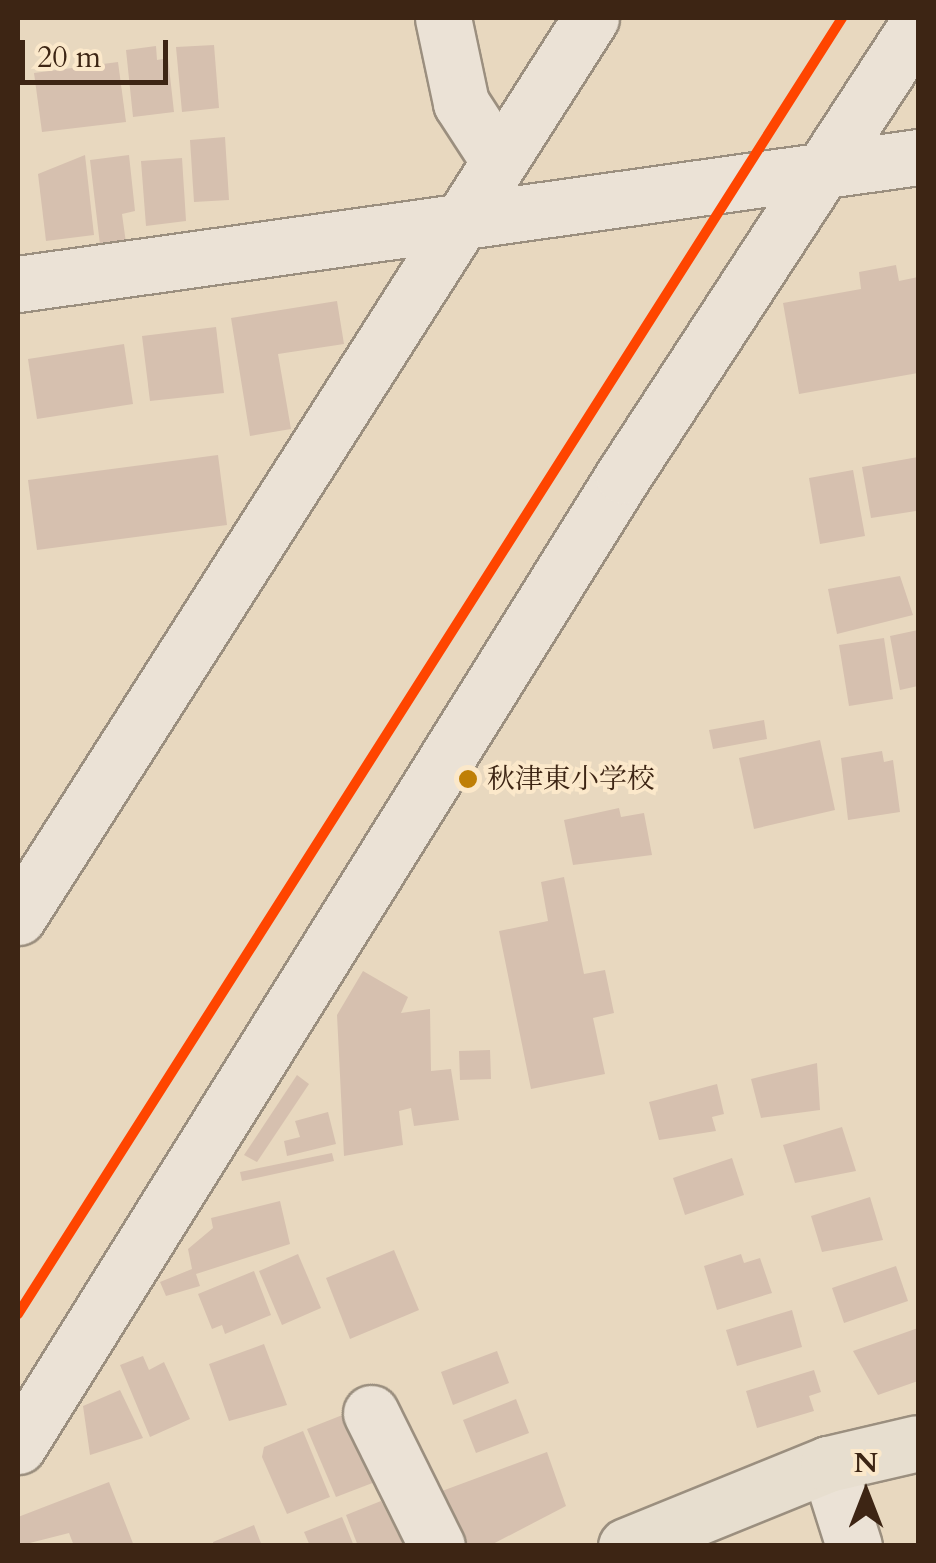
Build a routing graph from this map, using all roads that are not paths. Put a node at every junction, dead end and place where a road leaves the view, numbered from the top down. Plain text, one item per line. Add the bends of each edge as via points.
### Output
1 (443, 18) edge
2 (591, 18) edge
3 (918, 24) edge
4 (918, 157) edge
5 (498, 160) junction
6 (803, 176) junction
7 (473, 222) junction
8 (19, 269) edge
9 (18, 917) edge
10 (370, 1413) dead end
11 (918, 1444) edge
12 (18, 1446) edge
13 (828, 1464) junction
14 (636, 1544) edge
15 (436, 1546) edge
16 (854, 1546) edge

1 - 5 street via 461,102
2 - 5 street
3 - 6 street
4 - 6 street
5 - 7 street
6 - 7 street
6 - 12 street
7 - 8 street
7 - 9 street
10 - 15 street
11 - 13 main road
13 - 14 main road
13 - 16 street

